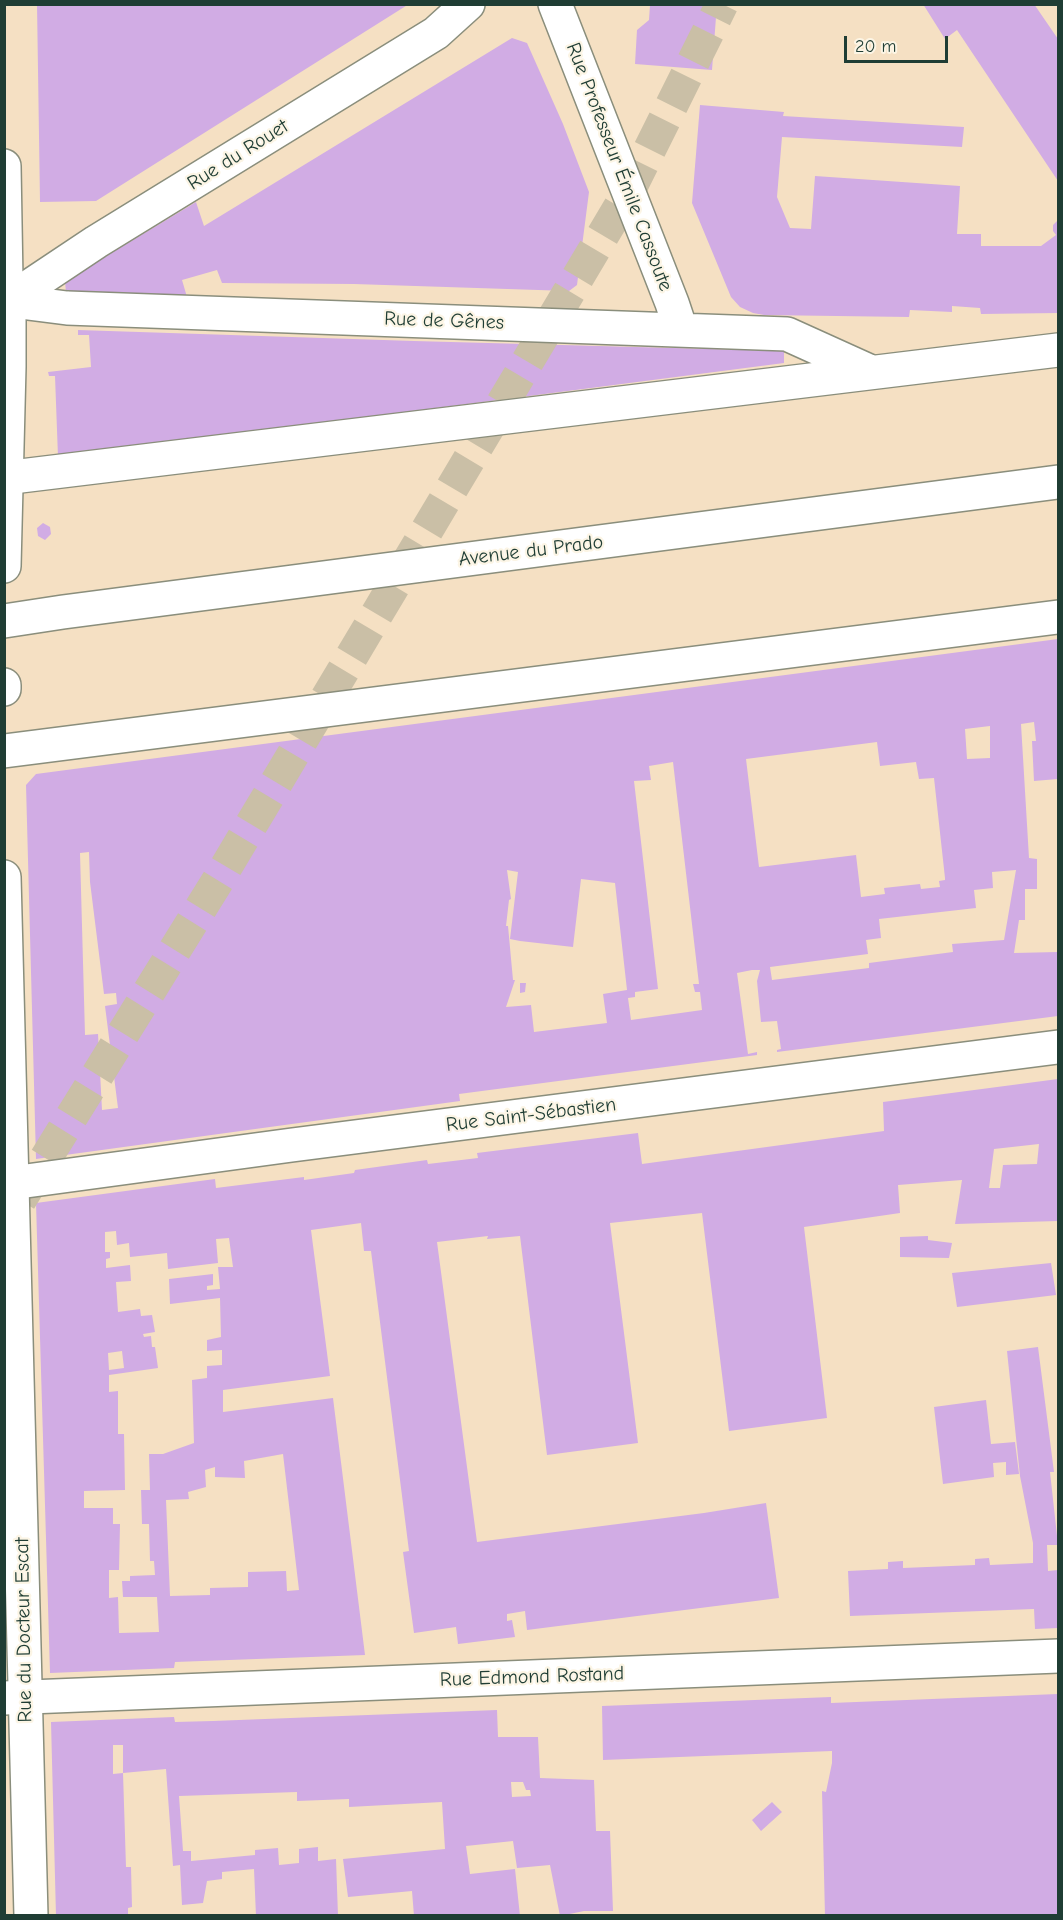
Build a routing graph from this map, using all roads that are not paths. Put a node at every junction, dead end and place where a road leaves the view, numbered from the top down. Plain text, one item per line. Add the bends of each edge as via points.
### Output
1 (468, 4) edge
2 (555, 4) edge
3 (4, 166) edge
4 (7, 300) edge
5 (681, 330) junction
6 (1059, 350) edge
7 (871, 372) junction
8 (5, 478) edge
9 (1059, 482) edge
10 (4, 566) edge
11 (1059, 617) edge
12 (4, 621) edge
13 (4, 752) edge
14 (4, 877) edge
15 (1059, 1047) edge
16 (8, 1184) edge
17 (1059, 1656) edge
18 (15, 1698) edge
19 (31, 1916) edge

1 - 4 street, Rue du Rouet via 436,33
2 - 5 street, Rue Professeur Émile Cassoute
3 - 4 street
4 - 5 street, Rue de Gênes via 67,308
4 - 8 street
5 - 7 street, Rue de Gênes via 787,334
6 - 7 street
7 - 8 street
8 - 10 street
9 - 12 street, Avenue du Prado
11 - 13 street
14 - 16 street, Rue du Docteur Escat
15 - 16 street, Rue Saint-Sébastien
16 - 18 street, Rue du Docteur Escat
17 - 18 street, Rue Edmond Rostand
18 - 19 street, Rue du Docteur Escat

